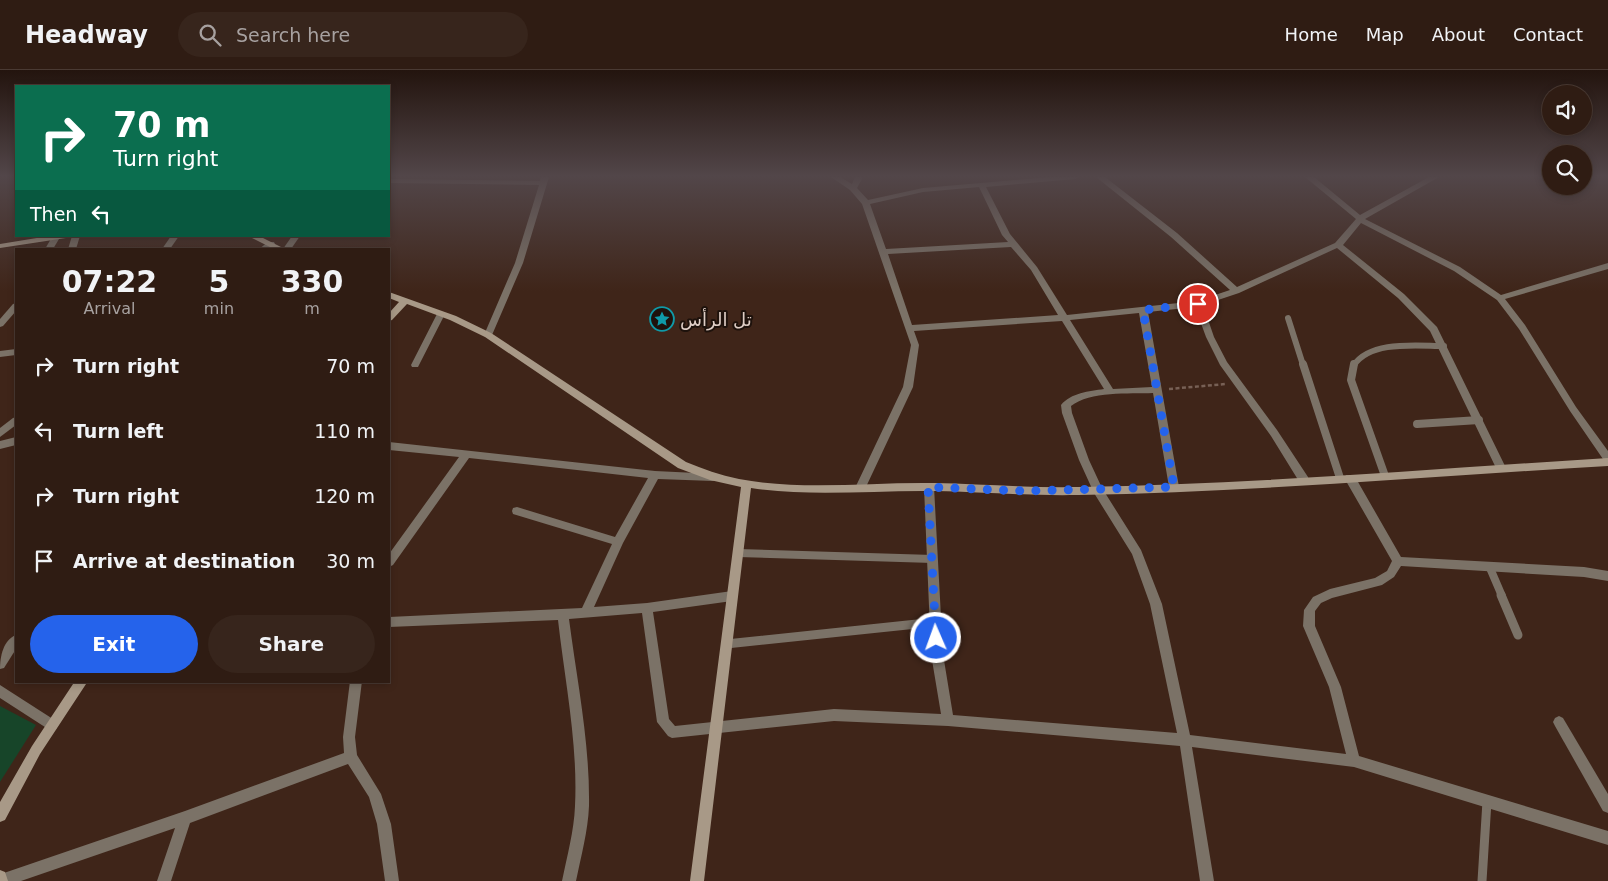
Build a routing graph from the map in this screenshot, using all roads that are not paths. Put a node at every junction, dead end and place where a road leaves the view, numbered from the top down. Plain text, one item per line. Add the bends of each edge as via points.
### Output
1 (534, 215) edge
2 (870, 215) edge
3 (996, 215) edge
4 (1148, 215) edge
5 (1355, 215) edge
6 (1367, 215) edge
7 (1360, 219) junction
8 (62, 237) edge
9 (174, 237) edge
10 (254, 237) edge
11 (295, 237) edge
12 (54, 239) junction
13 (1014, 244) junction
14 (1338, 245) junction
15 (0, 246) edge
16 (267, 246) edge
17 (50, 248) edge
18 (167, 248) edge
19 (288, 248) edge
20 (882, 252) junction
21 (1608, 266) edge
22 (1236, 291) junction
23 (390, 295) edge
24 (1500, 298) junction
25 (404, 301) junction
26 (1198, 304) junction
27 (15, 307) edge
28 (1143, 310) junction
29 (441, 314) junction
30 (390, 317) edge
31 (1062, 318) junction
32 (1288, 318) dead end
33 (0, 324) edge
34 (910, 328) junction
35 (488, 335) junction
36 (1444, 346) junction
37 (15, 352) edge
38 (1, 355) edge
39 (415, 365) dead end
40 (1156, 390) junction
41 (1110, 392) junction
42 (1479, 420) junction
43 (15, 421) edge
44 (1417, 424) dead end
45 (0, 433) edge
46 (15, 441) edge
47 (0, 445) edge
48 (390, 446) edge
49 (467, 454) junction
50 (1608, 461) edge
51 (1501, 468) junction
52 (655, 475) junction
53 (1385, 476) junction
54 (713, 477) junction
55 (1345, 478) junction
56 (1304, 480) junction
57 (746, 485) junction
58 (861, 486) junction
59 (928, 487) junction
60 (1174, 487) junction
61 (1098, 490) junction
62 (517, 511) dead end
63 (618, 542) junction
64 (738, 553) junction
65 (933, 559) junction
66 (390, 561) edge
67 (1398, 561) junction
68 (1490, 568) junction
69 (1608, 576) edge
70 (732, 596) junction
71 (647, 608) junction
72 (586, 613) junction
73 (563, 616) junction
74 (390, 622) edge
75 (936, 622) junction
76 (1518, 635) dead end
77 (15, 642) edge
78 (726, 644) junction
79 (0, 664) edge
80 (81, 683) edge
81 (356, 683) edge
82 (0, 691) edge
83 (948, 720) junction
84 (1559, 722) dead end
85 (52, 725) junction
86 (717, 728) junction
87 (1186, 740) junction
88 (350, 757) junction
89 (1354, 761) junction
90 (1488, 801) junction
91 (1608, 806) edge
92 (0, 815) edge
93 (185, 818) junction
94 (1608, 838) edge
95 (0, 877) edge
96 (1, 881) edge
97 (164, 881) edge
98 (392, 881) edge
99 (569, 881) edge
100 (697, 881) edge
101 (1207, 881) edge
102 (1482, 881) edge

1 - 35 street via 519,263
2 - 20 street
3 - 13 street
4 - 22 street
5 - 7 street
6 - 7 street
7 - 14 street
7 - 24 street via 1457,269
8 - 12 street
9 - 18 street
10 - 16 street
11 - 19 street
12 - 15 street
12 - 17 street
13 - 20 street
13 - 31 street via 1034,269
14 - 22 street
14 - 36 street via 1418,312
20 - 34 street
21 - 24 street
22 - 26 street
23 - 25 street
24 - 50 street
25 - 29 street
25 - 30 street
26 - 28 street
26 - 56 street via 1216,350
27 - 33 street
28 - 31 street
28 - 40 street
29 - 35 street
29 - 39 street
31 - 34 street
31 - 41 street
32 - 55 lane
34 - 58 street via 915,345 908,387
35 - 54 street via 669,458
36 - 42 street
36 - 53 lane via 1376,350 1354,364 1351,380
37 - 38 street
40 - 41 street
40 - 60 street
41 - 61 street via 1086,395 1066,405 1072,432
42 - 44 lane
42 - 51 street
43 - 45 street
46 - 47 street
48 - 49 street
49 - 52 street
49 - 66 street
50 - 51 street
51 - 53 street
52 - 54 street
52 - 63 street
53 - 55 street
54 - 57 street
55 - 56 street
55 - 67 street
56 - 60 street
57 - 58 street via 803,488
57 - 64 street
58 - 59 street
59 - 61 street
59 - 65 street
60 - 61 street
61 - 87 street via 1137,553 1149,580
62 - 63 street
63 - 72 street
64 - 65 lane
64 - 70 street
65 - 75 street
67 - 68 street
67 - 89 street via 1395,572 1386,578 1316,600 1307,617 1334,687
68 - 69 street
68 - 76 lane
70 - 71 street
70 - 78 street
71 - 72 street
71 - 86 street via 663,722 672,732
72 - 73 street
73 - 74 street
73 - 99 street via 582,804
75 - 78 lane
75 - 83 street via 937,654
77 - 79 street
78 - 86 street
80 - 85 street
81 - 88 street via 349,737
82 - 85 street
83 - 86 street via 834,715
83 - 87 street
84 - 91 street
85 - 92 street
86 - 100 street
87 - 89 street
87 - 101 street
88 - 93 street
88 - 98 street via 375,794 384,824
89 - 90 street
90 - 94 street
90 - 102 lane
93 - 96 street
93 - 97 street
95 - 96 street

